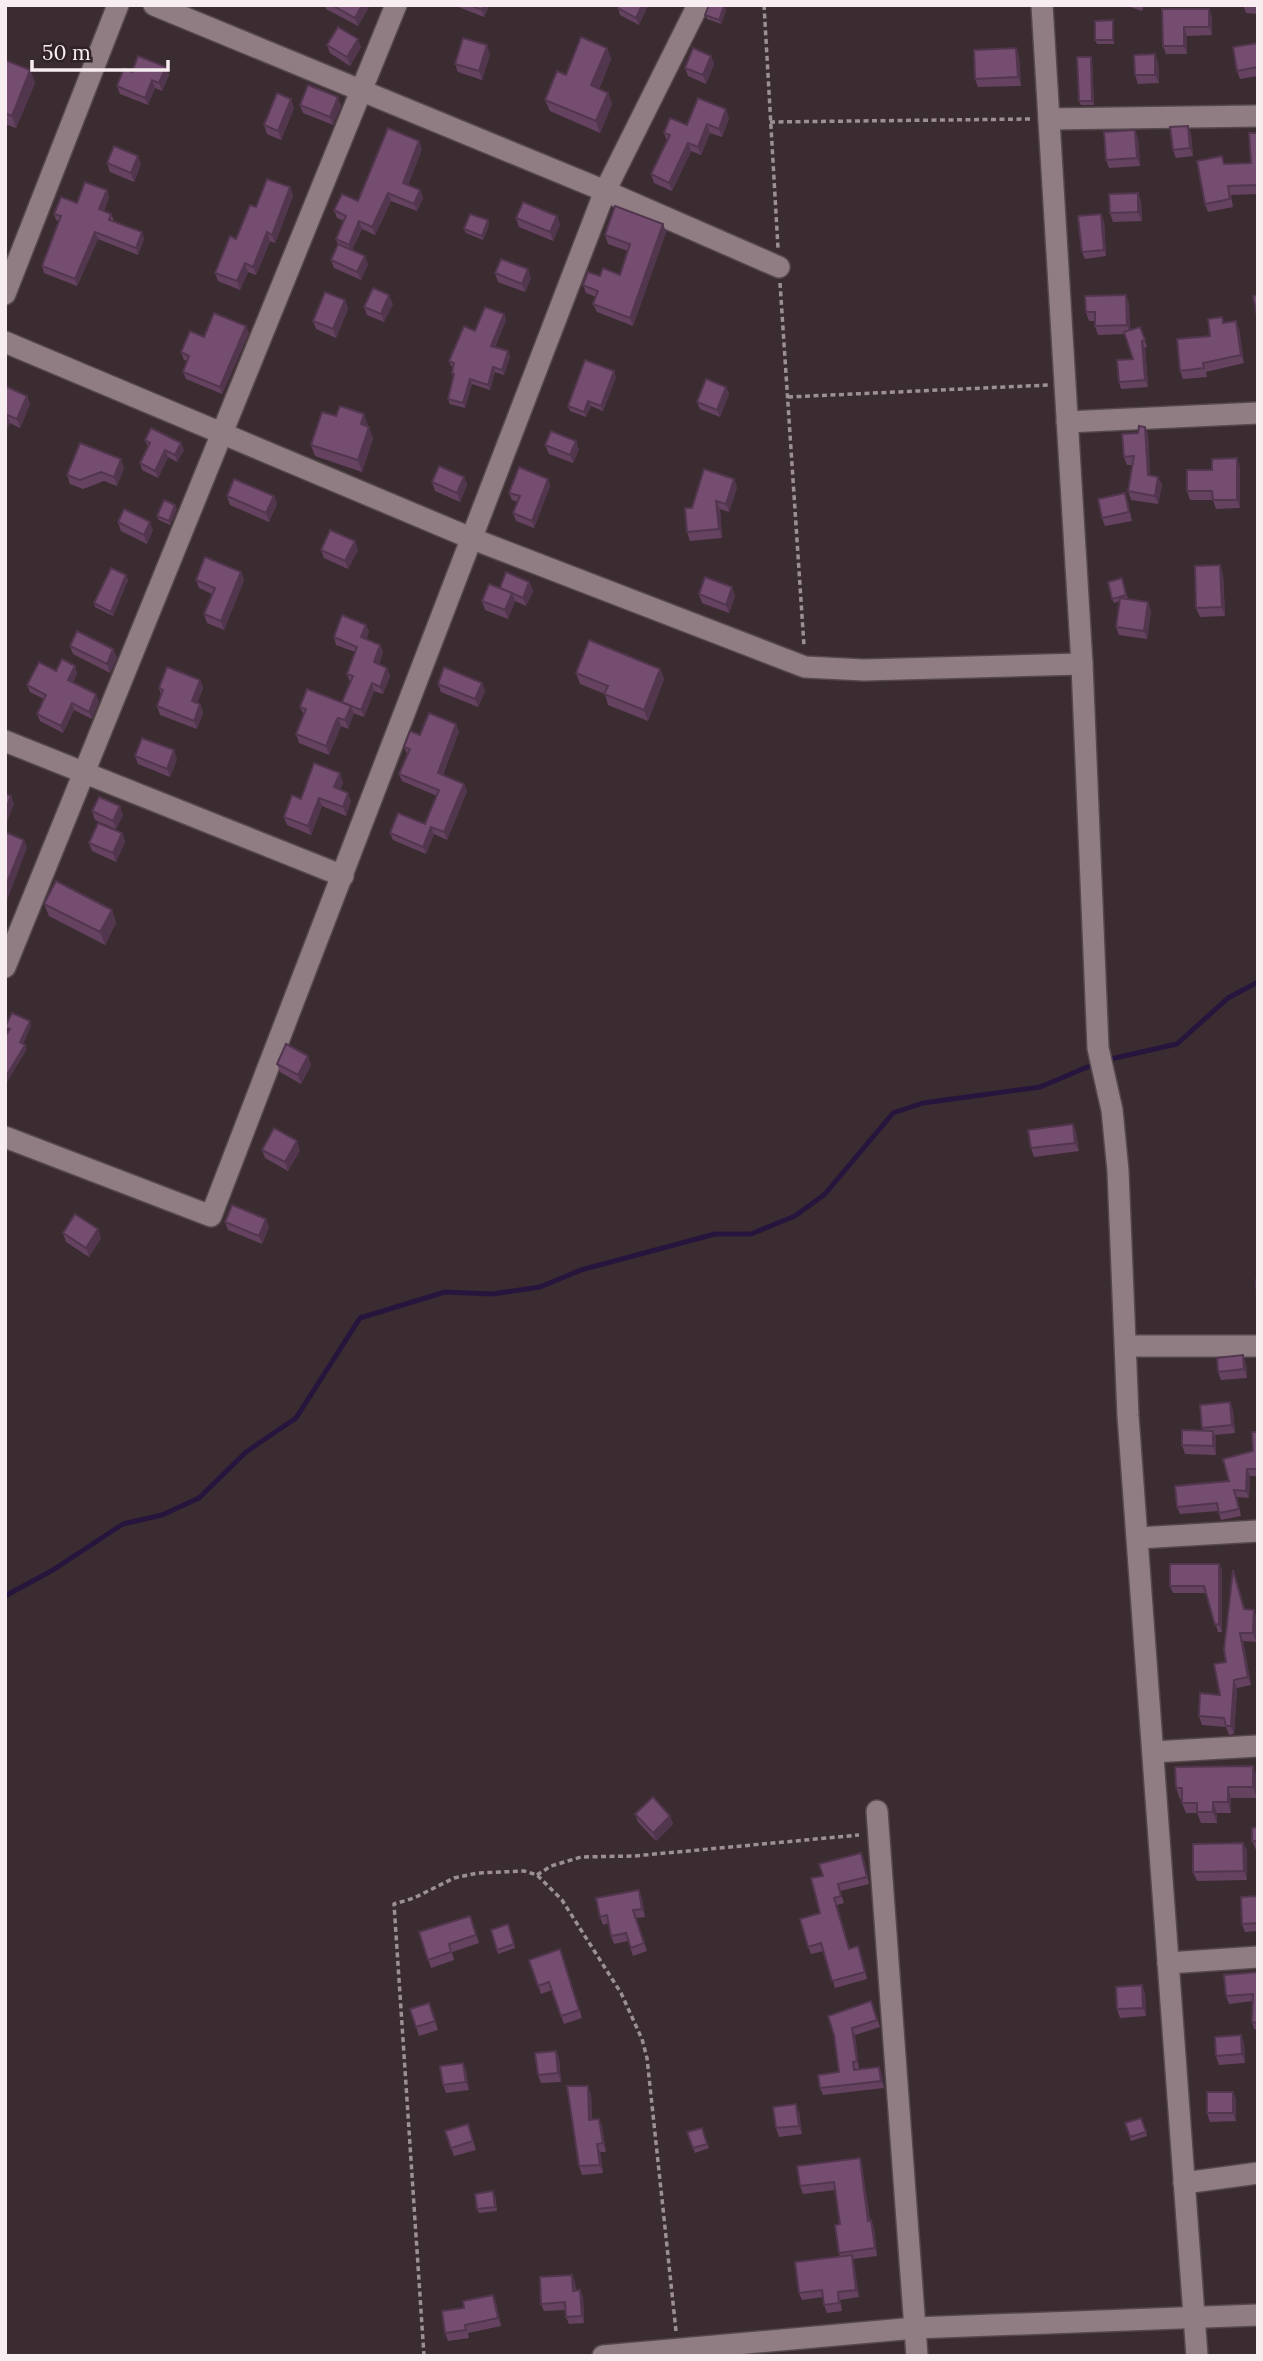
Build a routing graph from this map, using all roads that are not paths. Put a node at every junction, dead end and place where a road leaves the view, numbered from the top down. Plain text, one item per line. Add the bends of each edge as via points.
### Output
1 (118, 5) edge
2 (154, 5) edge
3 (396, 5) edge
4 (698, 5) edge
5 (1042, 5) edge
6 (361, 90) junction
7 (1258, 116) edge
8 (1049, 119) junction
9 (605, 191) junction
10 (779, 267) road end
11 (5, 294) edge
12 (5, 342) edge
13 (1258, 414) edge
14 (1067, 422) junction
15 (221, 433) junction
16 (473, 539) junction
17 (1082, 664) junction
18 (5, 741) edge
19 (85, 772) junction
20 (343, 876) junction
21 (5, 967) edge
22 (5, 1137) edge
23 (1127, 1346) junction
24 (1258, 1346) edge
25 (1258, 1531) edge
26 (1139, 1538) junction
27 (1258, 1746) edge
28 (1153, 1752) junction
29 (878, 1821) road end
30 (1258, 1957) edge
31 (1168, 1963) junction
32 (1258, 2173) edge
33 (1184, 2183) junction
34 (1194, 2315) junction
35 (1258, 2315) edge
36 (915, 2328) junction
37 (603, 2356) edge
38 (917, 2356) edge
39 (1197, 2356) edge

1 - 11 street
2 - 6 street
3 - 6 street
4 - 9 street
5 - 8 street
6 - 9 street
6 - 15 street
7 - 8 street
8 - 14 street
9 - 10 street
9 - 16 street
12 - 15 street
13 - 14 street
14 - 17 street
15 - 16 street
15 - 19 street
16 - 17 street via 805,667 864,670
16 - 20 street
17 - 23 street via 1098,1048 1116,1147
18 - 19 street
19 - 20 street
19 - 21 street
20 - 22 street via 211,1216
23 - 24 street
23 - 26 street
25 - 26 street
26 - 28 street
27 - 28 street
28 - 31 street
29 - 36 street
30 - 31 street
31 - 33 street
32 - 33 street
33 - 34 street
34 - 35 street
34 - 36 street
34 - 39 street
36 - 37 street
36 - 38 street

